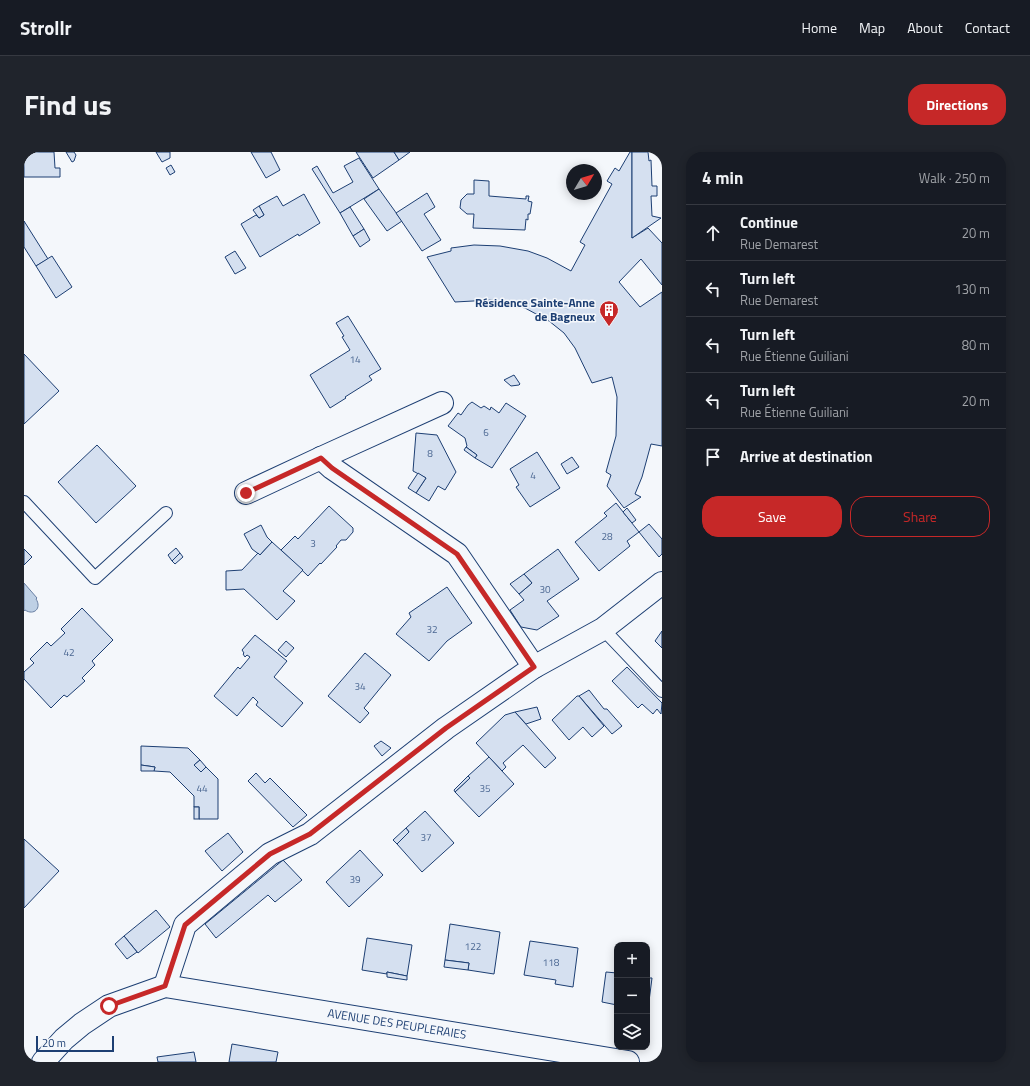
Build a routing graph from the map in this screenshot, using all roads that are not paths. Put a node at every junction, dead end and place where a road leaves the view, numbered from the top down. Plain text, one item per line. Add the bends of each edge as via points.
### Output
1 (442, 403) dead end
2 (321, 458) junction
3 (246, 493) dead end
4 (24, 502) edge
5 (166, 513) dead end
6 (662, 583) edge
7 (603, 629) junction
8 (534, 667) junction
9 (662, 690) edge
10 (165, 986) junction
11 (43, 1062) edge
12 (628, 1062) edge

1 - 2 street
2 - 3 street
2 - 8 street via 457,554
4 - 5 lane via 95,578
6 - 7 street
7 - 8 street
7 - 9 lane
8 - 10 street via 446,728 310,834 270,854 185,925
10 - 11 street via 109,1006 64,1039
10 - 12 street, AVENUE DES PEUPLERAIES

